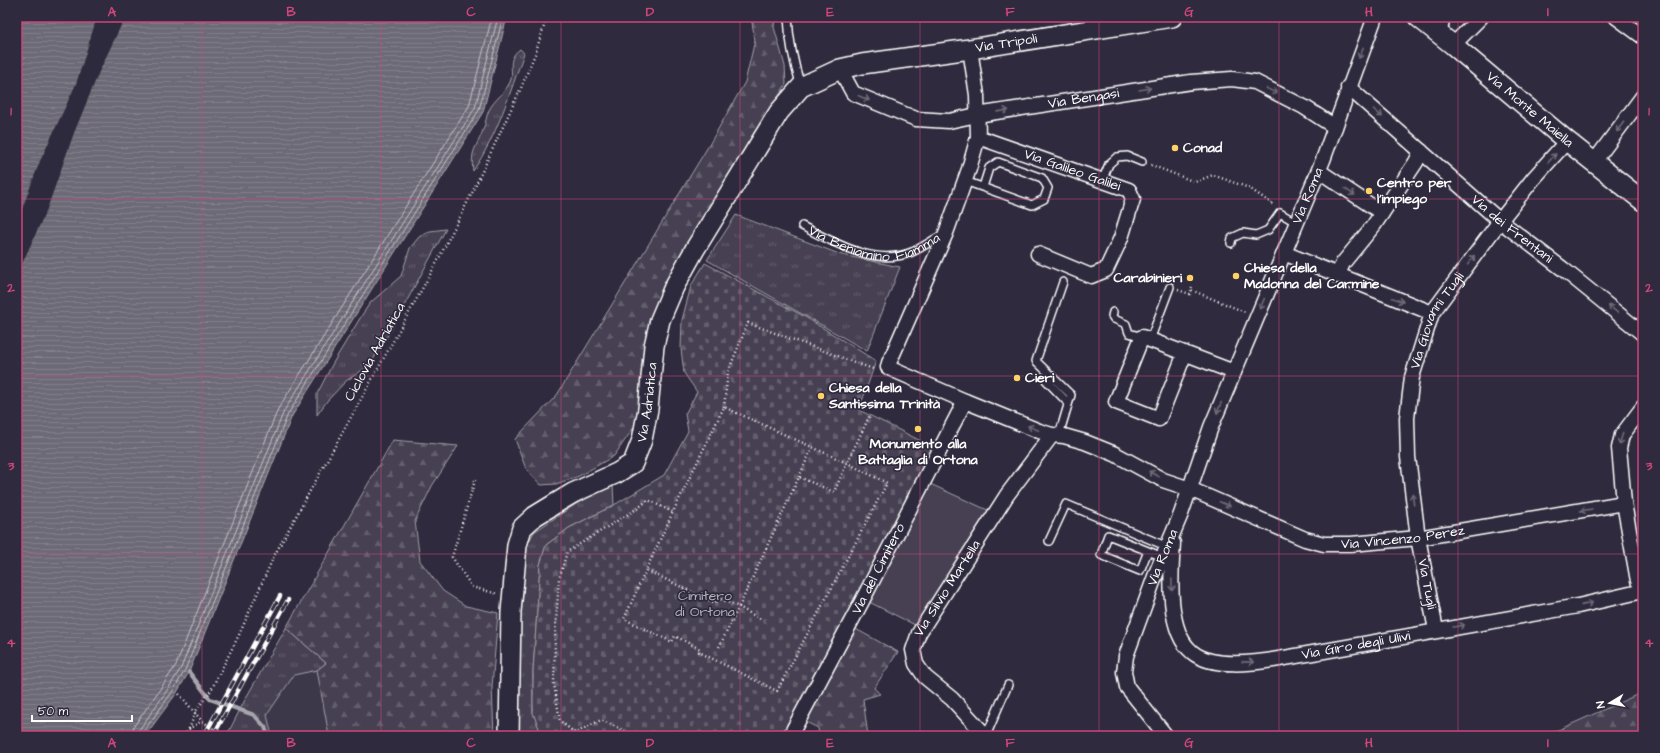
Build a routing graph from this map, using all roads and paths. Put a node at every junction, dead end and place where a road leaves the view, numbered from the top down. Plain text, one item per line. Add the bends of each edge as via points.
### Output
1 (547, 17) edge
2 (788, 17) edge
3 (1172, 17) edge
4 (1375, 17) edge
5 (1418, 17) edge
6 (1446, 17) edge
7 (1481, 17) edge
8 (1616, 17) edge
9 (1643, 36) edge
10 (1448, 41) junction
11 (970, 49) junction
12 (840, 69) junction
13 (801, 87) junction
14 (1348, 87) junction
15 (1643, 96) edge
16 (977, 115) junction
17 (1335, 127) junction
18 (978, 137) junction
19 (1567, 141) junction
20 (1421, 151) junction
21 (1142, 162) joint
22 (1594, 162) junction
23 (1319, 170) junction
24 (965, 181) junction
25 (1102, 181) junction
26 (983, 187) junction
27 (1643, 201) edge
28 (1280, 213) junction
29 (1382, 213) junction
30 (1500, 220) junction
31 (1297, 223) junction
32 (802, 226) dead end
33 (946, 232) junction
34 (1230, 243) dead end
35 (1284, 253) junction
36 (1038, 254) dead end
37 (1338, 276) junction
38 (1063, 282) dead end
39 (1170, 287) joint
40 (1192, 287) dead end
41 (1191, 290) junction
42 (1240, 310) dead end
43 (1113, 312) dead end
44 (1432, 314) junction
45 (1643, 334) edge
46 (1146, 338) junction
47 (1185, 353) junction
48 (873, 369) dead end
49 (1234, 372) junction
50 (1046, 380) dead end
51 (965, 401) junction
52 (1068, 403) junction
53 (724, 407) junction
54 (1643, 407) edge
55 (870, 415) dead end
56 (1055, 435) junction
57 (812, 448) junction
58 (847, 463) junction
59 (798, 477) junction
60 (476, 480) dead end
61 (1190, 489) junction
62 (1624, 503) junction
63 (673, 512) junction
64 (1174, 532) junction
65 (1418, 538) junction
66 (1049, 541) dead end
67 (1148, 551) junction
68 (1165, 552) junction
69 (646, 570) junction
70 (1640, 586) edge
71 (512, 598) junction
72 (739, 607) junction
73 (762, 620) dead end
74 (1436, 630) junction
75 (719, 647) dead end
76 (1008, 685) dead end
77 (179, 694) dead end
78 (202, 721) junction
79 (189, 729) junction
80 (184, 736) edge
81 (224, 736) edge
82 (509, 736) edge
83 (636, 736) edge
84 (790, 736) edge
85 (986, 736) edge
86 (1166, 736) edge

1 - 79 path, Ciclovia Adriatica, bridge via 535,54 473,191 436,264 274,556 239,635 210,692 197,709
2 - 13 lane via 794,66
3 - 11 main road, Via Tripoli
4 -> 14 street, Via Roma
5 - 10 main road, Via Monte Maiella
6 - 10 lane
7 - 10 street
8 - 9 street
10 - 19 main road, Via Monte Maiella
11 - 12 main road, Via Tripoli
11 - 16 street, Via Beniamino Fiamma via 977,95
12 - 13 main road, Via Adriatica
12 -> 16 street, Via Bengasi via 853,93 916,119 949,121
13 - 71 main road, Via Adriatica via 779,112 674,287 658,326 648,409 642,440 632,463 547,508 522,528 517,545
14 - 17 street, Via Roma
14 -> 20 street, Via dei Frentani
15 -> 22 street
16 -> 17 street, Via Bengasi via 1191,82 1232,79 1255,82 1304,107
16 - 18 street, Via Beniamino Fiamma
17 - 23 street, Via Roma
18 - 24 street, Via Beniamino Fiamma
18 - 25 street, Via Galileo Galilei
19 - 22 main road, Via Monte Maiella
30 -> 19 street, Via Giovanni Tugli
20 - 29 street
20 - 30 street, Via dei Frentani
21 - 25 lane via 1127,156 1117,156 1109,164
21 - 28 path via 1195,182 1213,176 1249,188 1276,206
22 - 27 main road, Via Monte Maiella
23 -> 29 street
23 - 31 street, Via Roma
24 - 26 lane
24 - 33 street, Via Beniamino Fiamma
25 - 36 street, Via Galileo Galilei via 1129,190 1133,198 1121,238 1106,270 1091,276
26 - 26 lane via 1032,206 1044,199 1048,188 1042,178 998,162 989,168
28 - 31 lane
28 - 34 lane via 1268,230 1256,236 1243,233 1232,238
29 - 37 street via 1343,263
44 -> 30 street, Via Giovanni Tugli
45 -> 30 street, Via dei Frentani
31 - 35 street, Via Roma
32 - 33 lane, Via Beniamino Fiamma via 839,245 868,255 893,256 912,252
33 - 51 street, Via Beniamino Fiamma via 888,366
35 - 37 street
35 -> 49 street, Via Roma
37 -> 44 street
38 - 52 lane via 1036,361 1071,395
39 - 41 path via 1190,294
39 - 46 lane
40 - 41 path
41 - 42 path
43 - 46 lane via 1114,319 1126,324 1129,333
65 -> 44 street, Via Giovanni Tugli via 1408,457 1407,418 1412,377
46 - 47 street
46 - 47 street via 1116,402 1159,419
47 - 49 street
48 - 53 path via 748,323 728,372
49 -> 61 street, Via Roma via 1211,427
50 - 52 lane
56 -> 51 street
51 - 84 street, Via del Cimitero
52 - 56 lane
53 - 57 path
53 - 63 path
54 -> 62 street via 1631,421 1620,441
55 - 58 path
61 -> 56 street via 1163,480 1115,454 1086,442
56 - 85 street, Via Silvio Martella via 1004,499 919,633 913,650 916,664 926,677 952,699
57 - 58 path
57 - 59 path
58 - 59 path via 834,492
58 - 69 path via 886,482 777,691 699,652 700,649 675,636 672,642 624,619
59 - 72 path
60 - 71 path via 452,557 472,587
61 - 64 street, Via Roma
61 -> 65 street, Via Vincenzo Perez via 1304,539 1324,544
62 -> 65 street, Via Vincenzo Perez
62 - 70 street
63 - 69 path
63 - 83 path via 648,500 567,552 559,579 554,684 560,721 575,733 602,720
64 - 68 street, Via Roma
64 -> 74 street, Via Giro degli Ulivi via 1172,587 1177,625 1181,638 1192,652 1208,660 1222,663 1255,663
65 - 74 street, Via Tugli
66 - 68 lane via 1066,504
67 - 67 lane via 1108,535 1101,555 1140,571
67 - 68 lane
68 - 86 street, Via Roma via 1126,656 1124,672 1127,687
69 - 72 path via 715,603 718,598
74 -> 70 street, Via Giro degli Ulivi via 1578,606
71 - 82 main road, Via Adriatica
72 - 73 path
72 - 75 path
76 - 85 lane
77 - 78 path
78 - 79 path
78 - 81 path
79 - 80 path

